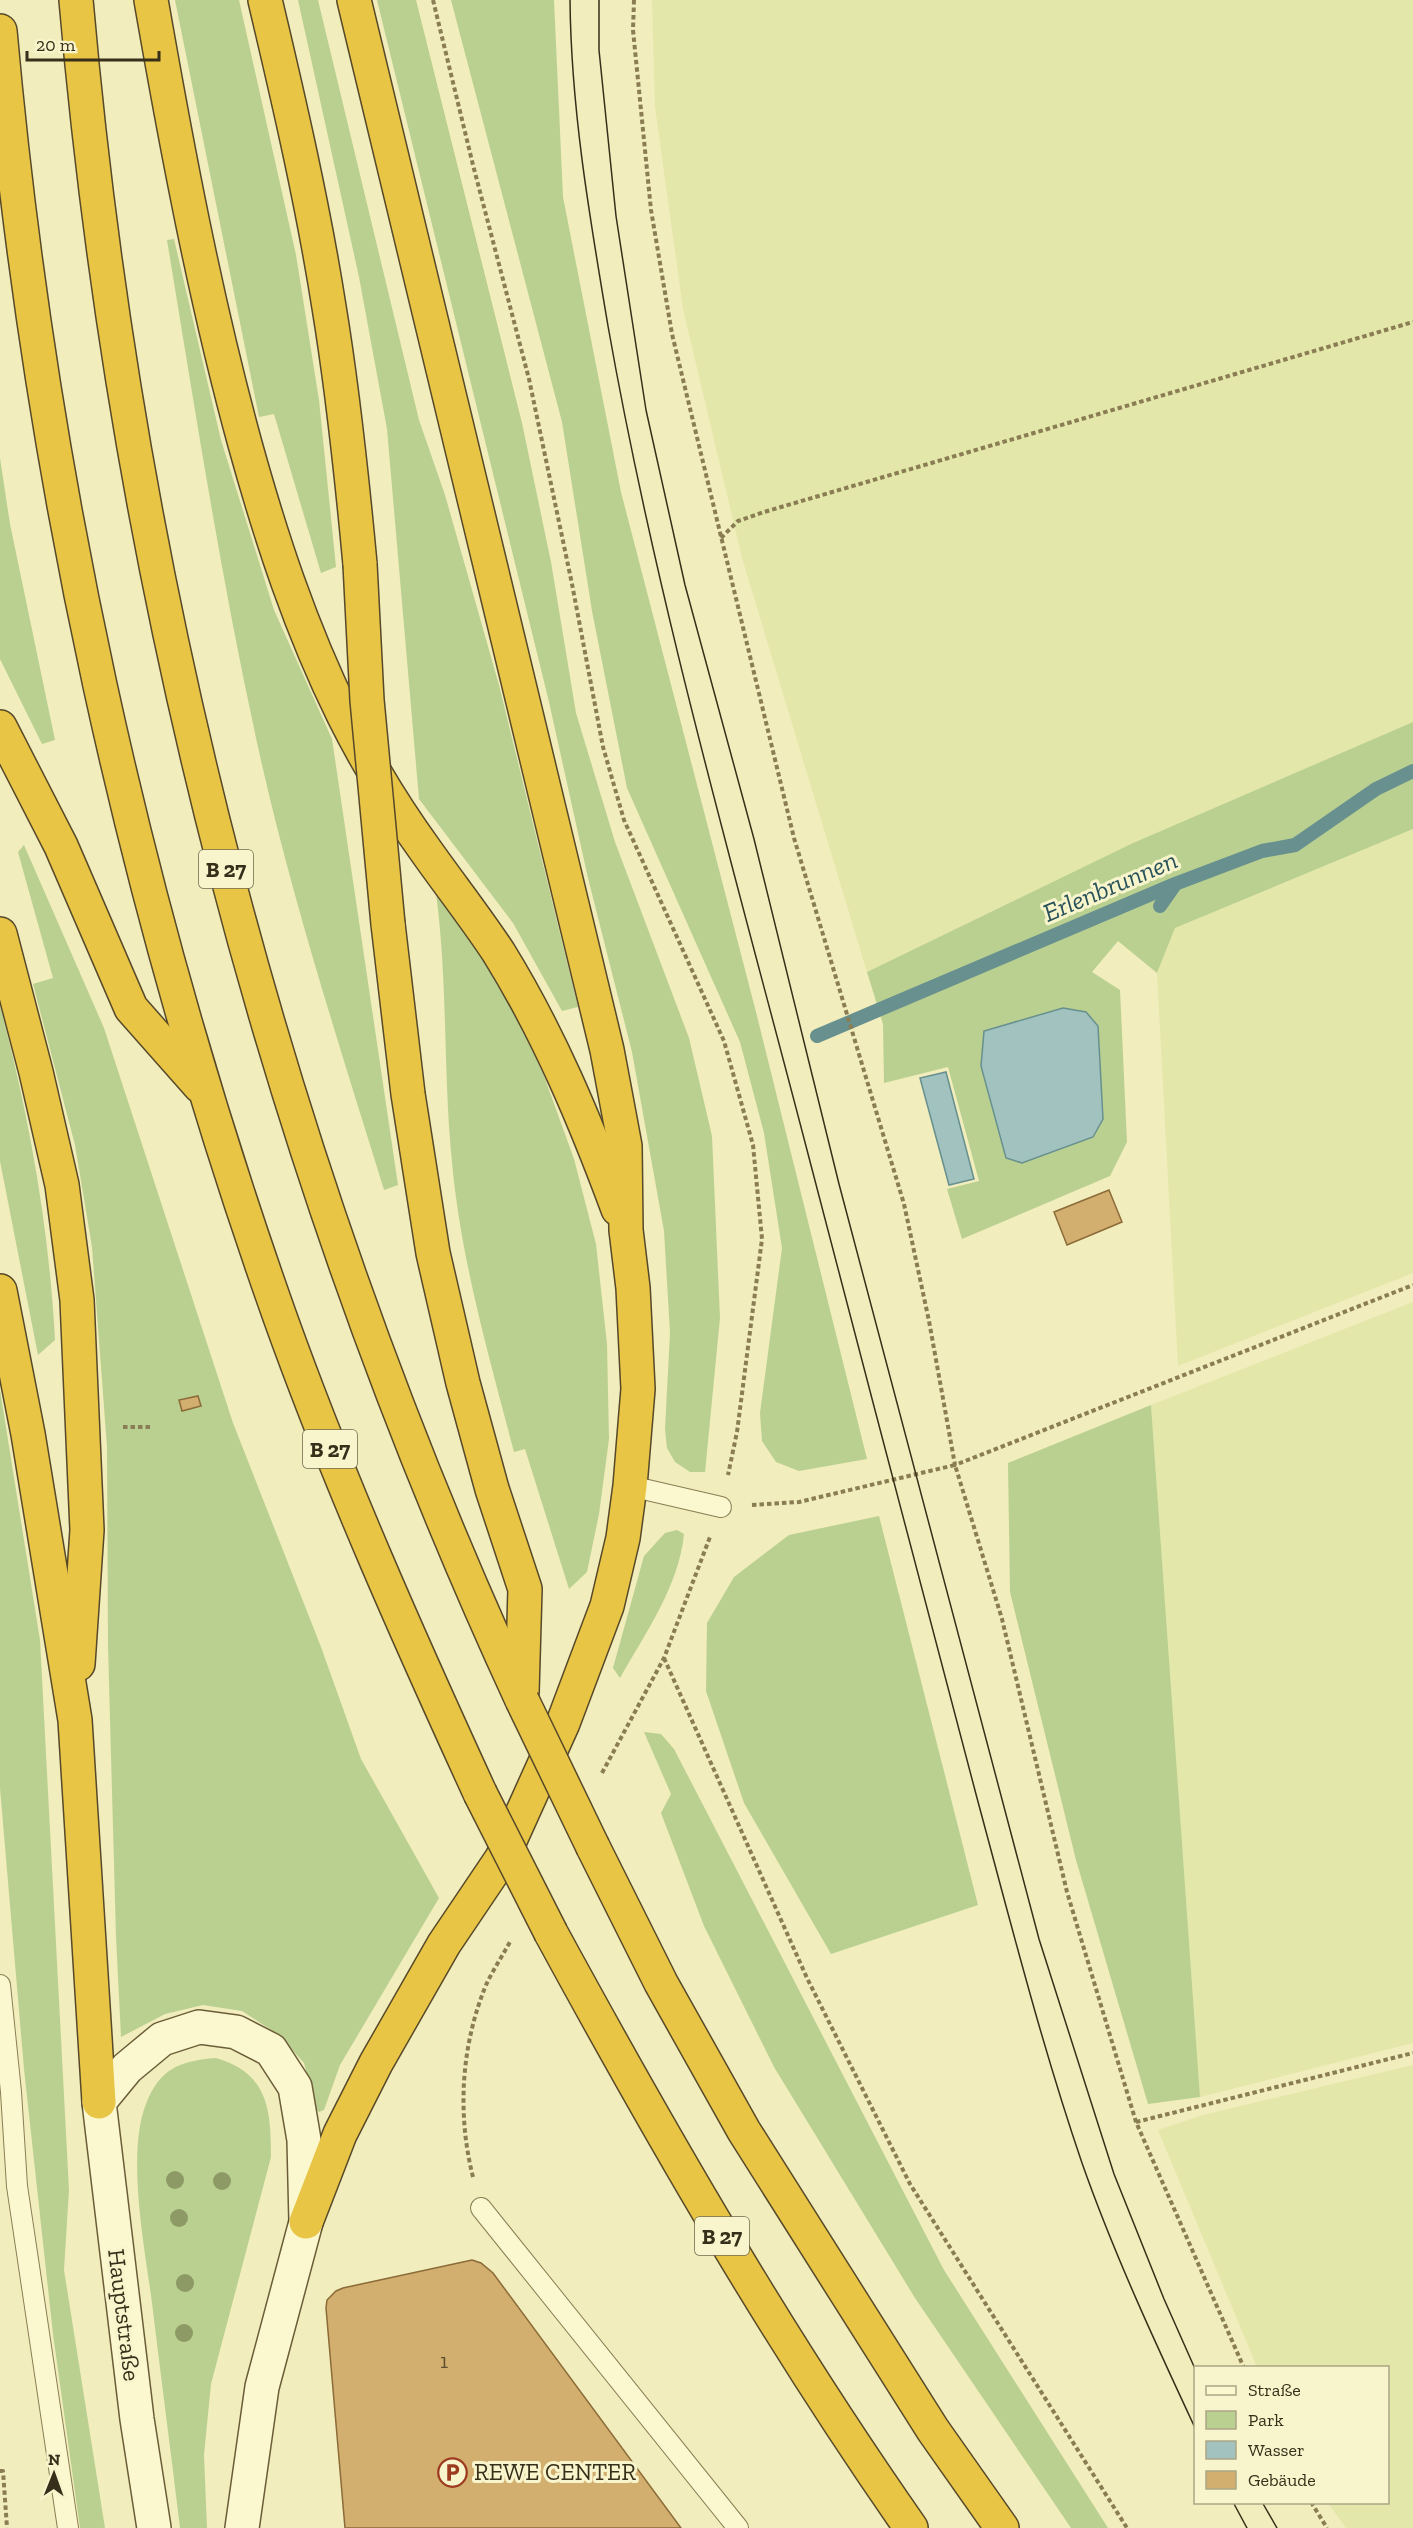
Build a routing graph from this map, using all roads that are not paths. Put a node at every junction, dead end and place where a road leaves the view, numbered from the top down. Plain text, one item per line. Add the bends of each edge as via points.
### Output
1 (76, 0) edge
2 (151, 0) edge
3 (265, 0) edge
4 (354, 0) edge
5 (0, 31) edge
6 (0, 727) edge
7 (0, 934) edge
8 (207, 1094) junction
9 (626, 1230) junction
10 (0, 1292) edge
11 (630, 1486) junction
12 (721, 1507) road end
13 (522, 1700) junction
14 (75, 1720) junction
15 (0, 1985) edge
16 (99, 2102) junction
17 (481, 2208) dead end
18 (306, 2222) junction
19 (68, 2528) edge
20 (154, 2528) edge
21 (242, 2528) edge
22 (738, 2528) edge
23 (911, 2528) edge
24 (1002, 2528) edge

1 - 13 highway, B 27 via 104,253 139,482 214,823 274,1046 348,1273 437,1507
2 - 9 highway via 216,331 257,486 298,612 346,720 373,767 424,849 497,950 549,1042 583,1116
3 - 13 highway, bridge via 329,306 350,464 388,924 408,1094 433,1253 466,1393 525,1589
4 - 9 highway via 607,1050 625,1146
5 - 8 highway, B 27 via 28,282 81,591 144,868
6 - 8 highway via 92,914 131,1008
7 - 14 highway via 62,1185 77,1300 87,1530
8 - 23 highway, B 27, bridge via 270,1288 322,1429 367,1541 480,1793 633,2083 745,2274
9 - 11 highway via 638,1389
10 - 14 highway via 28,1434
11 - 12 lane
11 - 18 highway via 607,1606 563,1723 502,1858 444,1944 376,2062 340,2134
13 - 24 highway, B 27, bridge via 661,1983 744,2131 933,2430
14 - 16 highway
15 - 19 lane via 17,2186
16 - 18 main road via 127,2068 162,2039 199,2026 236,2032 271,2050 295,2087 304,2140
16 - 20 main road, Hauptstraße
17 - 22 lane
18 - 21 main road via 262,2387

